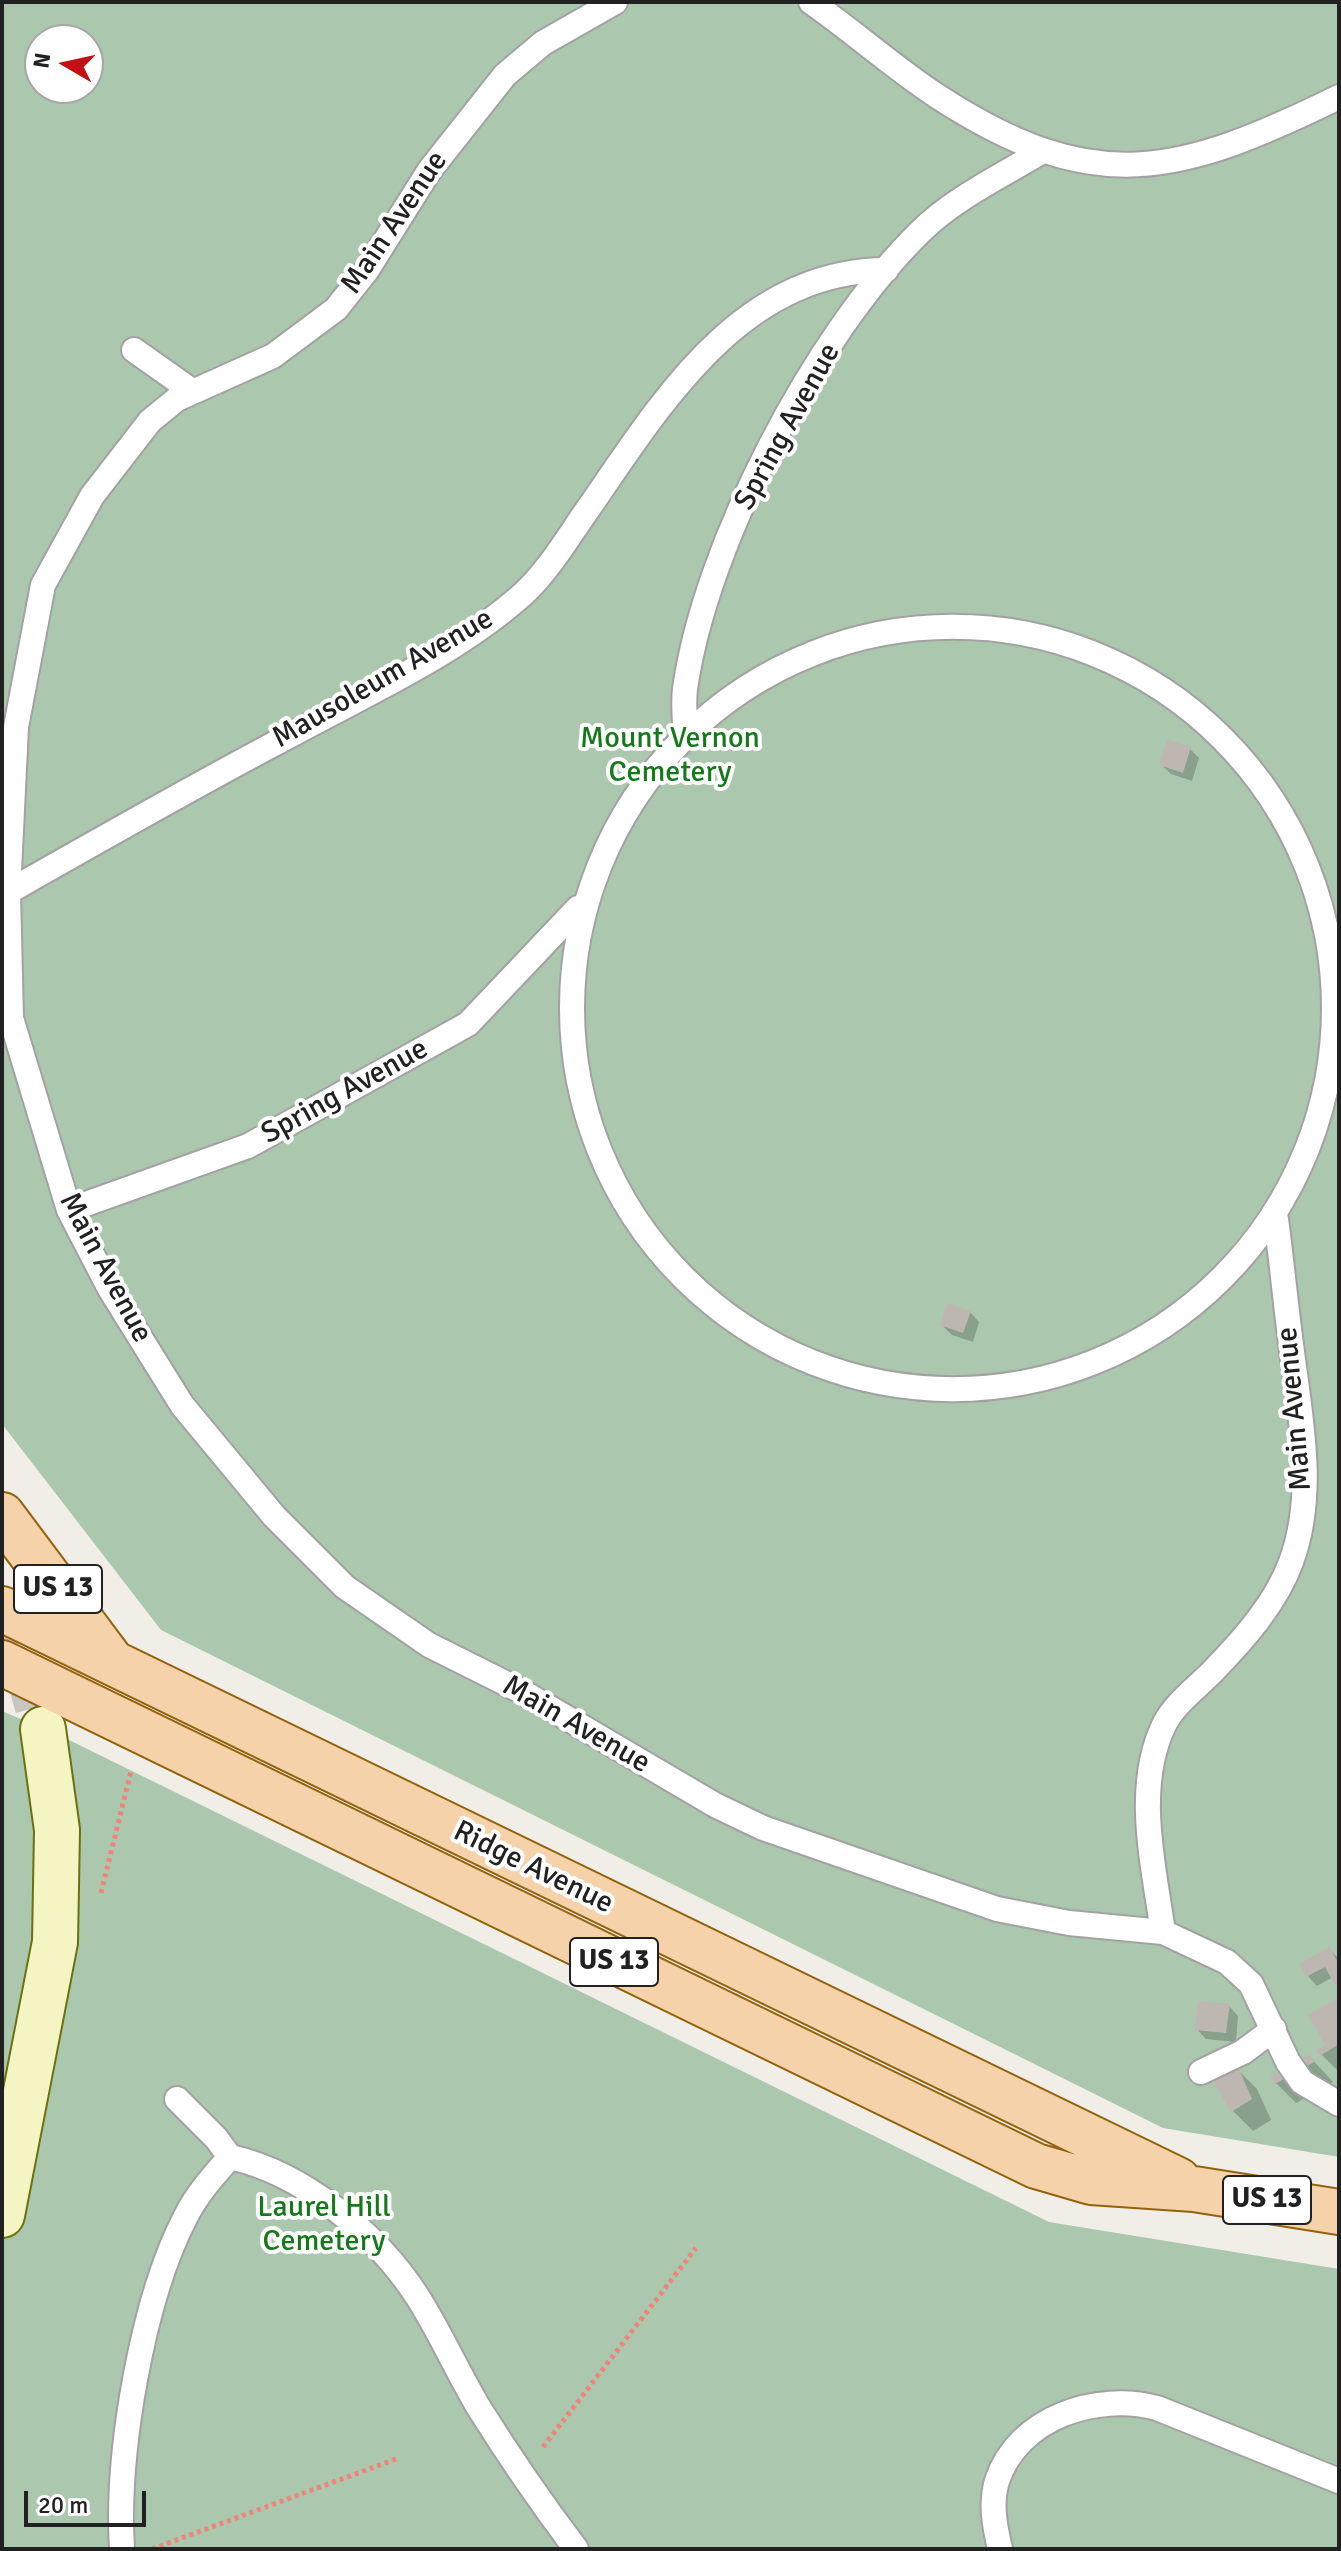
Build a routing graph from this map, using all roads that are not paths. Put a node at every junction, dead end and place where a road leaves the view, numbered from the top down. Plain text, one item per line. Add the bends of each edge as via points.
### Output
1 (615, 2) edge
2 (811, 2) edge
3 (1339, 97) edge
4 (1041, 152) junction
5 (886, 270) junction
6 (134, 350) dead end
7 (192, 391) junction
8 (686, 738) junction
9 (8, 892) junction
10 (578, 908) junction
11 (2, 1048) edge
12 (23, 1065) junction
13 (1337, 1081) edge
14 (69, 1210) junction
15 (1276, 1219) junction
16 (2, 1515) edge
17 (2, 1609) edge
18 (2, 1663) edge
19 (112, 1663) junction
20 (1163, 1932) junction
21 (1274, 2029) junction
22 (1201, 2072) dead end
23 (2, 2086) edge
24 (177, 2099) dead end
25 (1339, 2104) edge
26 (230, 2157) junction
27 (1194, 2189) junction
28 (1339, 2212) edge
29 (2, 2215) edge
30 (1339, 2481) edge
31 (122, 2549) edge
32 (576, 2549) edge
33 (1000, 2549) edge

1 - 7 lane, Main Avenue via 543,43 505,75 429,171 336,309 273,356
2 - 4 lane via 937,96
3 - 4 lane via 1228,146 1171,162 1110,167
4 - 5 lane, Spring Avenue via 921,230
5 - 8 lane, Spring Avenue via 797,398 737,521 694,638 684,693
5 - 9 lane, Mausoleum Avenue via 851,271 802,286 755,310 682,378 524,593 489,621 424,663
6 - 7 lane
7 - 9 lane, Main Avenue via 150,421 92,496 43,585 16,727
8 - 10 lane via 618,809
8 - 13 lane via 737,698 782,674 877,642 987,629 1066,643 1109,661 1245,755 1275,788 1294,827 1325,926 1335,976
9 - 12 lane, Main Avenue via 11,1018
10 - 14 lane, Spring Avenue via 468,1024 248,1146
10 - 15 lane via 567,1006 581,1104 619,1195 679,1274 757,1334 847,1374 945,1388 1043,1378 1135,1343 1216,1285
11 - 12 lane
12 - 14 lane, Main Avenue
13 - 15 lane
14 - 20 lane, Main Avenue via 110,1289 182,1405 274,1516 345,1587 429,1645 763,1828 997,1909
15 - 20 lane, Main Avenue via 1305,1470 1300,1532 1274,1597 1245,1636 1185,1697 1155,1747 1150,1831
16 - 19 main road, US 13
17 - 19 main road, Ridge Avenue
18 - 27 main road, Ridge Avenue / US 13 via 1003,2152 1069,2178
19 - 27 main road, Ridge Avenue / US 13
20 - 21 lane, Main Avenue via 1227,1962 1251,1984
21 - 22 lane via 1243,2052
21 - 25 lane, Main Avenue via 1302,2082
23 - 29 main road via 26,1967 32,1893 28,1721 57,1830 55,1942
24 - 26 lane
26 - 31 lane via 187,2213 161,2277 130,2424
26 - 32 lane via 274,2170 309,2189 393,2267 416,2294 480,2410
27 - 28 main road, Ridge Avenue / US 13
30 - 33 lane via 1157,2408 1100,2403 1049,2422 1011,2454 994,2496

